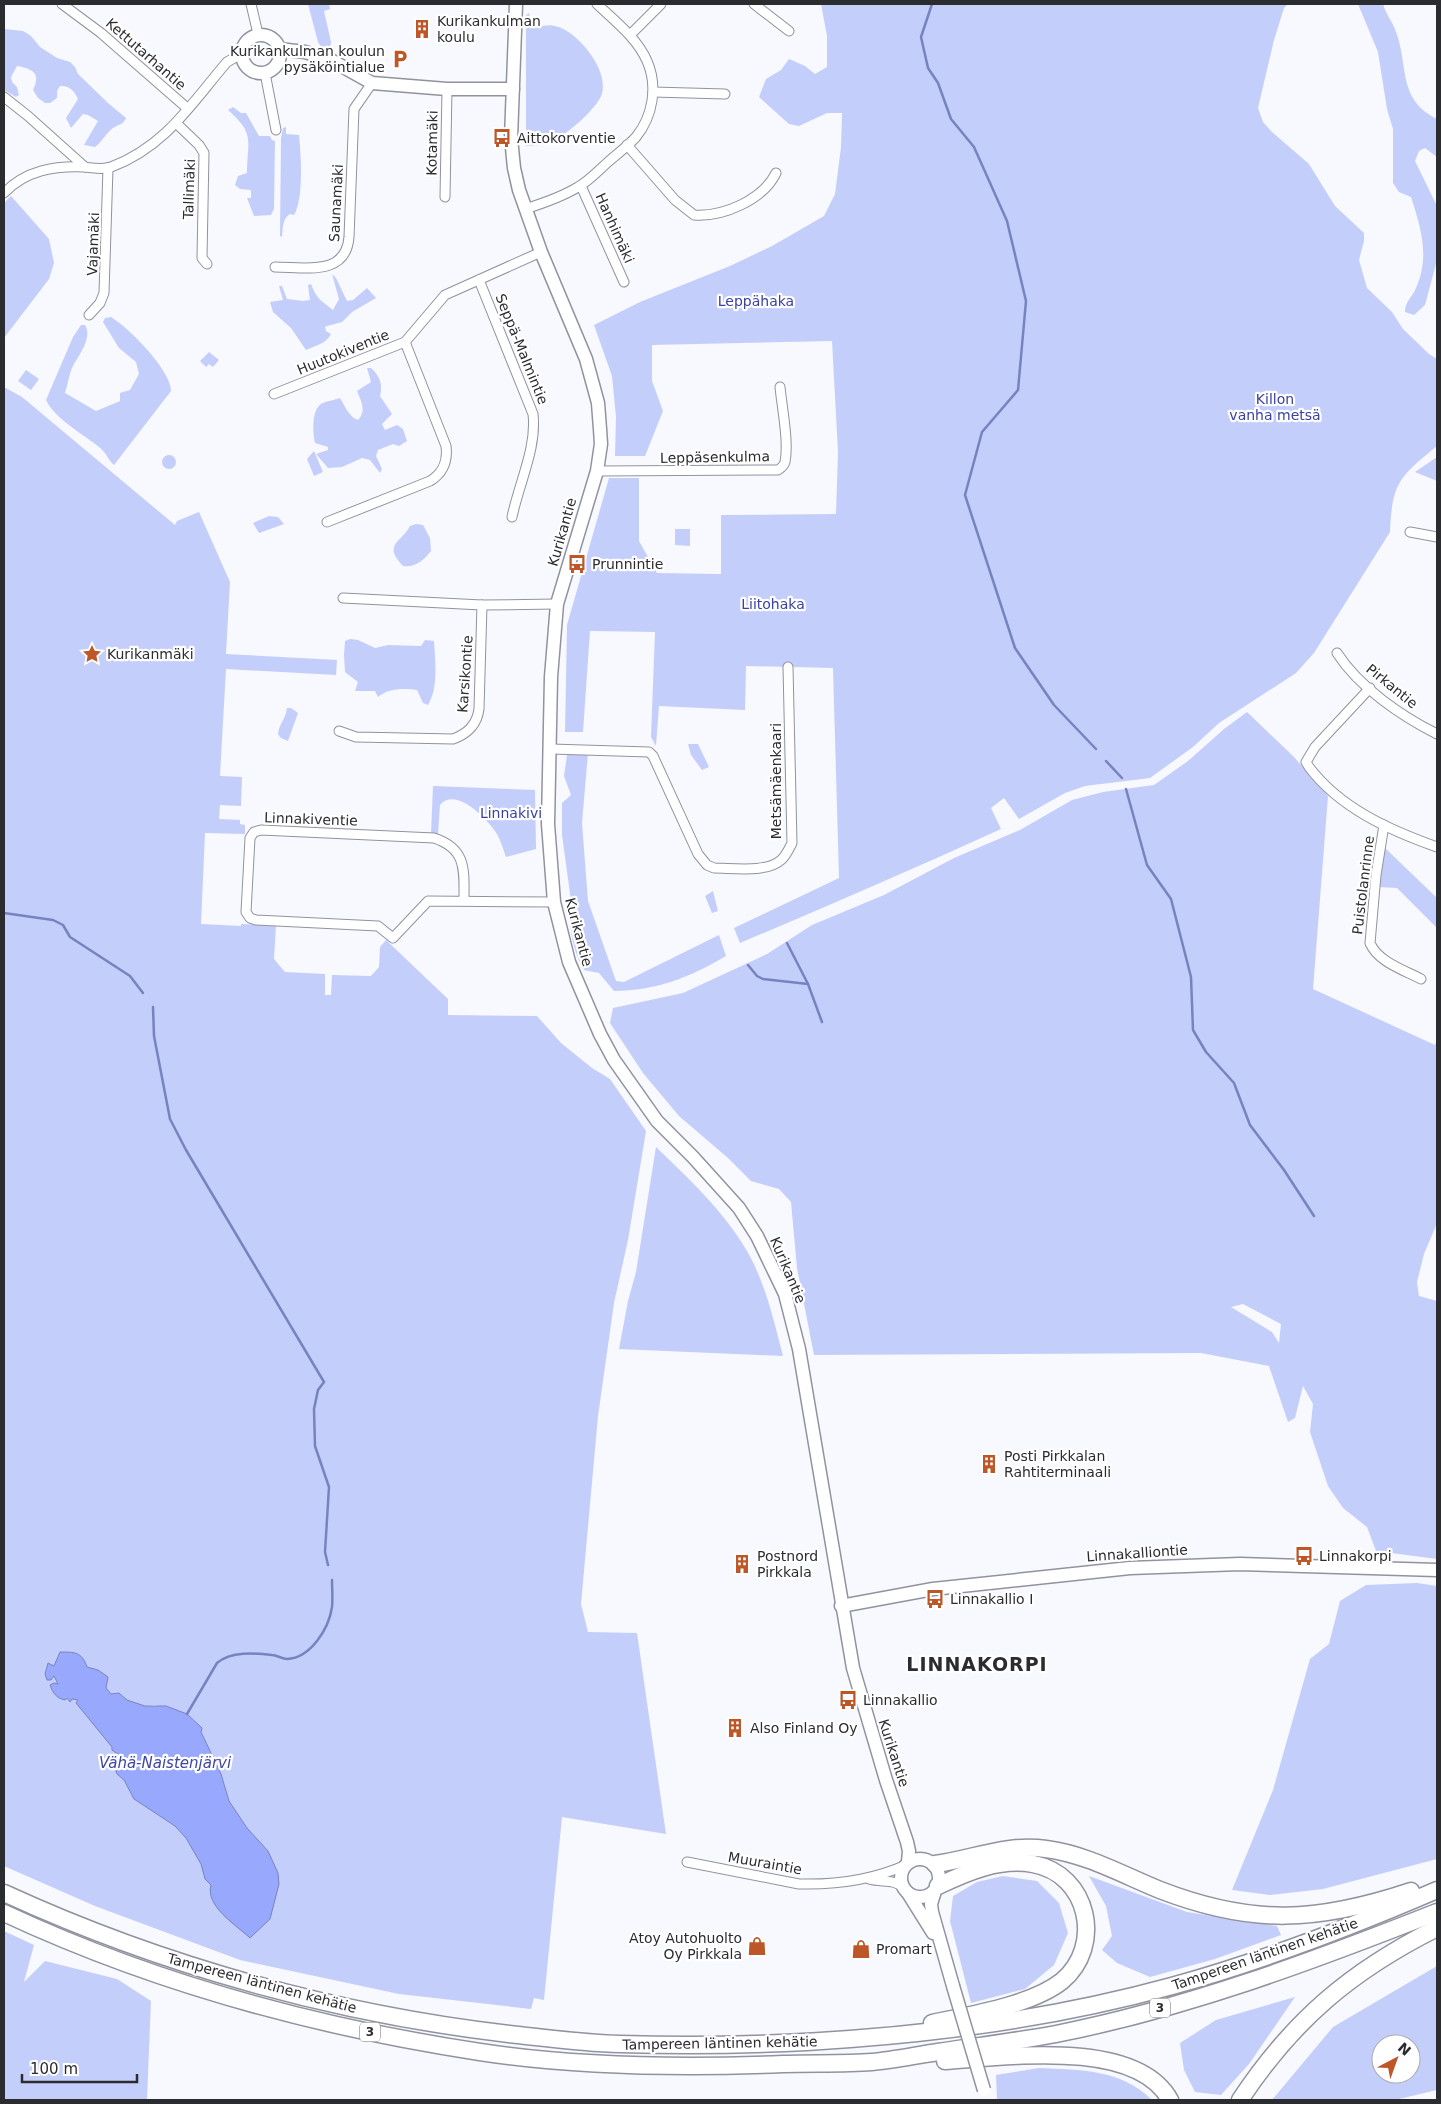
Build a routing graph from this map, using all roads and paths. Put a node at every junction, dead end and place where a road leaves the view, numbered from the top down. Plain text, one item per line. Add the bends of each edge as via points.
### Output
1 (62, 4) edge
2 (251, 4) edge
3 (516, 4) edge
4 (597, 4) edge
5 (661, 4) edge
6 (754, 4) edge
7 (789, 31) dead end
8 (258, 34) junction
9 (630, 35) junction
10 (279, 49) junction
11 (241, 54) junction
12 (265, 73) junction
13 (372, 83) junction
14 (447, 89) junction
15 (513, 89) junction
16 (653, 92) junction
17 (726, 94) dead end
18 (4, 97) edge
19 (187, 108) junction
20 (176, 123) junction
21 (276, 130) dead end
22 (627, 145) junction
23 (84, 168) junction
24 (108, 168) junction
25 (776, 173) dead end
26 (581, 186) junction
27 (4, 193) edge
28 (445, 197) dead end
29 (525, 209) junction
30 (542, 252) junction
31 (207, 264) dead end
32 (275, 267) dead end
33 (479, 280) junction
34 (624, 282) dead end
35 (88, 315) dead end
36 (405, 342) junction
37 (780, 387) dead end
38 (274, 394) dead end
39 (597, 471) junction
40 (512, 517) dead end
41 (327, 522) dead end
42 (1410, 532) dead end
43 (1437, 537) edge
44 (343, 598) dead end
45 (556, 604) junction
46 (482, 605) junction
47 (1337, 653) dead end
48 (788, 667) dead end
49 (1370, 688) junction
50 (339, 730) dead end
51 (1437, 734) edge
52 (551, 749) junction
53 (1384, 825) junction
54 (1437, 847) edge
55 (464, 900) junction
56 (554, 902) junction
57 (1421, 979) dead end
58 (1437, 1570) edge
59 (841, 1606) junction
60 (897, 1811) junction
61 (687, 1862) dead end
62 (932, 1862) junction
63 (907, 1864) junction
64 (869, 1879) junction
65 (1437, 1885) edge
66 (936, 1889) junction
67 (1437, 1890) edge
68 (906, 1891) junction
69 (4, 1893) edge
70 (1437, 1912) edge
71 (4, 1913) edge
72 (1437, 1928) edge
73 (940, 1945) junction
74 (881, 2037) junction
75 (872, 2062) junction
76 (985, 2095) edge
77 (1170, 2100) edge
78 (1240, 2100) edge

1 - 19 street, Kettutarhantie
2 - 8 street
3 - 15 main road, Kurikantie
4 - 9 street
5 - 9 street
6 - 7 street
8 - 10 main road via 272,38
8 - 11 main road via 245,42
9 - 16 street via 648,62
10 - 12 main road via 278,62
10 - 13 main road via 329,59
11 - 12 main road via 250,70
11 - 19 street via 227,62
12 - 21 street
13 - 14 main road
13 - 32 street, Saunamäki via 354,109 347,250 338,261 323,268
14 - 15 main road
14 - 28 street, Kotamäki
15 - 29 main road, Kurikantie via 512,152
16 - 17 street
16 - 22 street via 649,115 636,137
18 - 23 street
19 - 20 street
20 - 24 street via 152,145
20 - 31 street, Tallimäki via 204,152 202,258
22 - 25 street via 675,200 694,215 717,213 756,197
22 - 26 street
23 - 24 street
23 - 27 street via 62,166 44,170 20,179
24 - 35 street, Vajamäki via 104,292 100,303
26 - 29 street via 554,200
26 - 34 street, Hanhimäki
29 - 30 main road, Kurikantie
30 - 33 street, Huutokiventie
30 - 39 main road, Kurikantie via 586,359 594,388 601,444
33 - 36 street, Huutokiventie via 445,295
33 - 40 street, Seppä-Malmintie via 533,414 532,444
36 - 38 street, Huutokiventie
36 - 41 street via 446,446 444,466 430,482
37 - 39 street, Leppäsenkulma via 785,462 778,470
39 - 45 main road, Kurikantie
42 - 43 street
44 - 46 street
45 - 46 street
45 - 52 main road, Kurikantie
46 - 50 street, Karsikontie via 479,709 466,733 453,738 400,738 356,736
47 - 49 street, Pirkantie
48 - 52 street, Metsämäenkaari via 792,843 782,859 768,868 714,868 707,865 698,854 649,752
49 - 51 street, Pirkantie via 1397,711
49 - 53 street via 1315,747 1306,762 1336,794
52 - 56 main road, Kurikantie via 548,824
53 - 54 street
53 - 57 street, Puistolanrinne via 1370,943 1373,951 1382,958
55 - 55 street, Linnakiventie via 428,901 393,938 378,926 256,920 246,912 250,838 261,830 434,838 448,842 458,851 464,866
55 - 56 street, Linnakiventie
56 - 59 main road, Kurikantie via 569,962 614,1060 657,1121 739,1208 757,1236 785,1294 799,1349
58 - 59 main road, Linnakalliontie via 1240,1564 1130,1568 933,1589
59 - 60 main road, Kurikantie via 861,1698
60 - 62 main road, Kurikantie via 917,1845
60 - 63 main road, Kurikantie via 910,1851
61 - 64 street, Muuraintie via 799,1884
62 - 63 main road via 920,1858
62 - 65 highway via 1008,1848 1046,1848 1084,1858 1205,1905 1240,1913 1282,1916 1344,1910
62 - 66 main road via 940,1876
63 - 64 street, Muuraintie
63 - 68 main road via 901,1876
64 - 68 street, Muuraintie via 898,1883
66 - 68 main road via 919,1898
66 - 73 main road via 931,1904
66 - 74 highway via 974,1870 1021,1862 1043,1866 1060,1875 1079,1896 1087,1924 1086,1944 1068,1975 1038,1994 976,2014
67 - 74 highway, Tampereen läntinen kehätie / 3 via 1376,1917 1257,1960 1156,1990 996,2024
68 - 73 main road
69 - 74 highway, Tampereen läntinen kehätie / 3 via 145,1950 224,1975 318,2000 470,2030 618,2044 756,2044
70 - 75 highway, Tampereen läntinen kehätie / 3 via 1261,1978 1142,2013 1057,2033
71 - 75 highway, Tampereen läntinen kehätie / 3 via 138,1967 246,2002 326,2022 473,2051 671,2066
72 - 78 highway via 1368,1968 1326,1999 1277,2048
73 - 76 main road, bridge
75 - 77 highway via 917,2063 1016,2056 1087,2057 1116,2062 1142,2072 1160,2085

